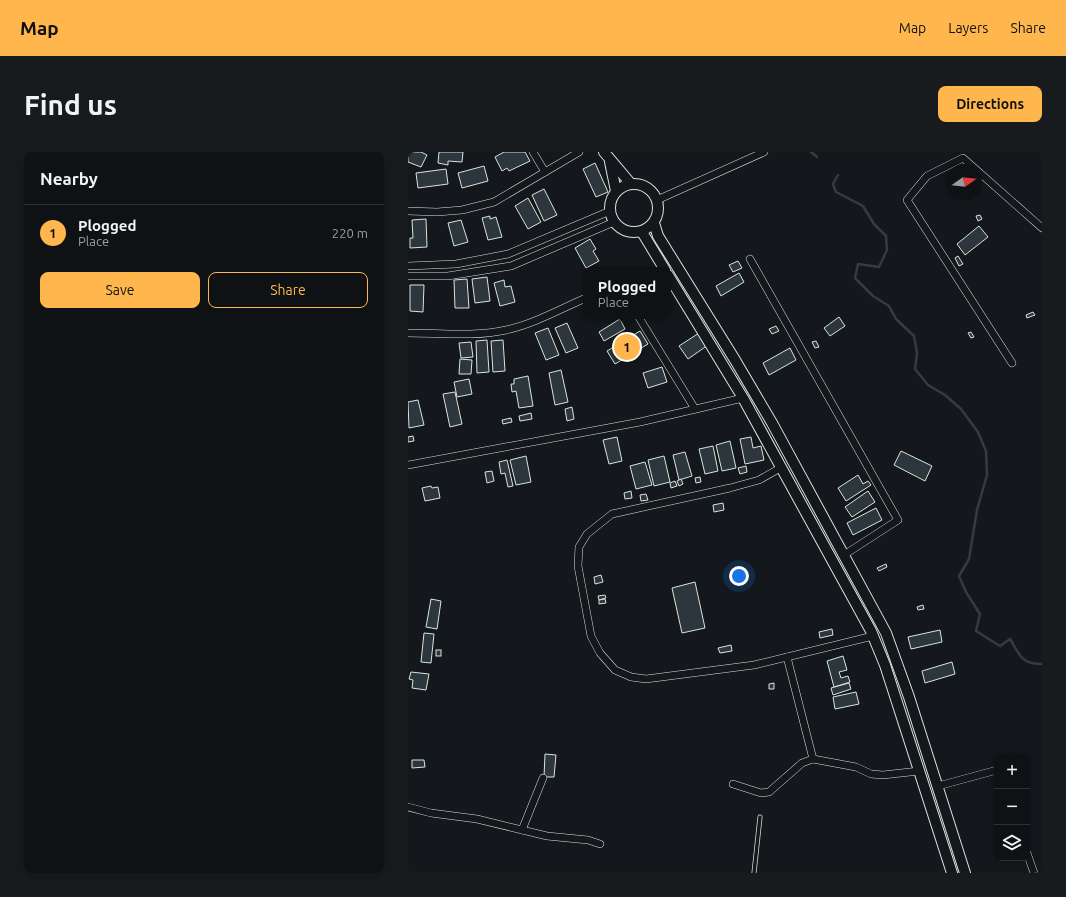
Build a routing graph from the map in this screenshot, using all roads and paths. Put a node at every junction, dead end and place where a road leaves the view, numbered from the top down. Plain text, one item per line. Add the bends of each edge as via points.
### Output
1 (533, 152) edge
2 (579, 152) edge
3 (764, 152) edge
4 (607, 156) edge
5 (545, 172) junction
6 (631, 184) junction
7 (616, 191) junction
8 (657, 200) junction
9 (408, 211) edge
10 (610, 211) junction
11 (614, 222) junction
12 (654, 222) junction
13 (1042, 228) edge
14 (642, 232) junction
15 (750, 259) dead end
16 (408, 266) edge
17 (663, 267) edge
18 (408, 276) edge
19 (671, 280) edge
20 (583, 299) edge
21 (640, 319) edge
22 (408, 333) edge
23 (1012, 363) dead end
24 (743, 398) junction
25 (695, 409) junction
26 (408, 465) edge
27 (782, 467) junction
28 (844, 555) junction
29 (873, 636) junction
30 (787, 657) junction
31 (813, 759) junction
32 (920, 770) junction
33 (994, 771) edge
34 (543, 778) dead end
35 (734, 784) dead end
36 (938, 786) junction
37 (408, 807) edge
38 (760, 817) dead end
39 (522, 830) junction
40 (600, 844) dead end
41 (1030, 861) edge
42 (754, 873) edge
43 (952, 873) edge
44 (966, 873) edge
45 (1034, 873) edge

1 - 5 street
2 - 5 street
3 - 8 street
4 - 6 street
4 - 7 street
5 - 9 street via 494,202 478,207 437,212
6 - 7 street
6 - 8 street via 647,187
7 - 10 street
8 - 12 street via 658,216
10 - 11 street
10 - 16 street via 508,254 456,264
11 - 14 street via 626,231
11 - 18 street via 511,266 448,276
12 - 14 street
12 - 28 street via 658,236 746,378
13 - 23 street via 963,158 927,176 907,200
14 - 17 street
15 - 28 street via 898,520
19 - 24 street
20 - 22 street via 507,330 487,333
21 - 25 street
24 - 25 street
24 - 27 street
25 - 26 street via 640,422
27 - 29 street
27 - 30 street via 759,480 612,514 587,534 579,547 578,566 591,636 600,653 615,670 631,677 646,679 742,667
28 - 36 street via 886,633
29 - 30 street
29 - 32 street
30 - 31 street
31 - 32 street via 856,767 871,774
31 - 35 street via 802,763 769,792 761,793
32 - 43 street
33 - 36 street
34 - 39 street
36 - 44 street
37 - 39 street
38 - 42 lane
39 - 40 street
41 - 45 street

